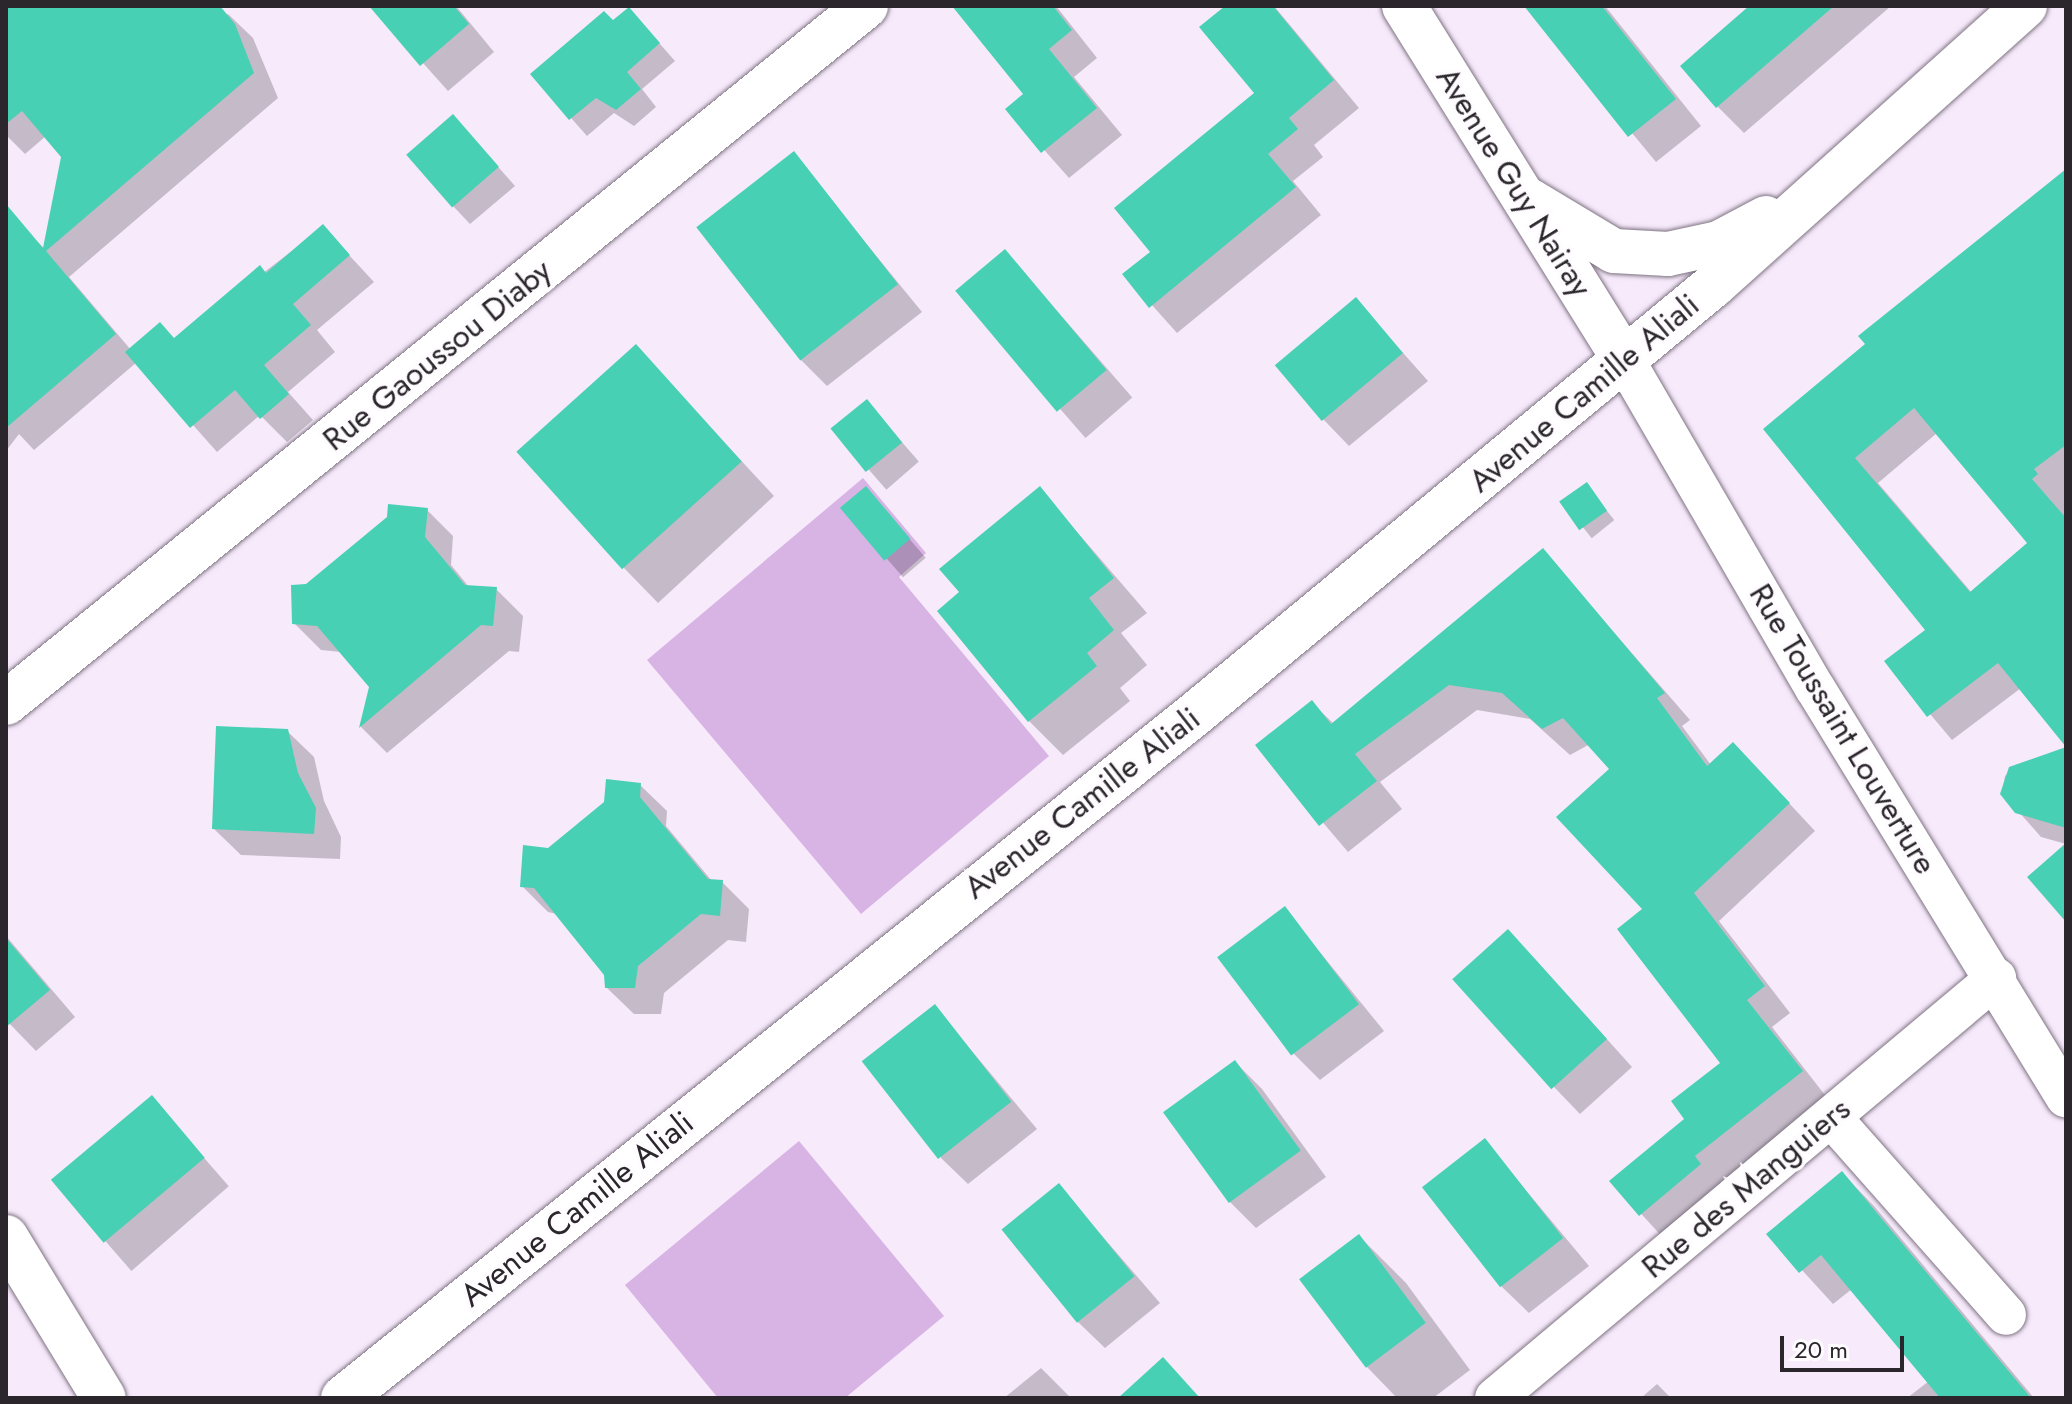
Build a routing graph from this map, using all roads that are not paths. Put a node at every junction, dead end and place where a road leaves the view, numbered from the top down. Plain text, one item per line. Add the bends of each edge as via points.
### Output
1 (866, 6) edge
2 (1404, 6) edge
3 (2025, 6) edge
4 (1810, 195) junction
5 (1523, 197) junction
6 (1624, 359) junction
7 (6, 703) edge
8 (1996, 978) junction
9 (2066, 1097) edge
10 (1831, 1117) junction
11 (6, 1237) edge
12 (2006, 1315) dead end
13 (104, 1398) edge
14 (343, 1398) edge
15 (1495, 1398) edge

1 - 7 main road, Rue Gaoussou Diaby
2 - 5 main road, Avenue Guy Nairay
3 - 4 main road, Avenue Camille Aliali
4 - 5 main road, Avenue Camille Aliali via 1719,243 1668,254 1614,251
4 - 6 main road, Avenue Camille Aliali via 1714,285
5 - 6 main road, Avenue Guy Nairay
6 - 8 street, Rue Toussaint Louverture via 1815,688
6 - 14 main road, Avenue Camille Aliali via 1195,714
8 - 9 street, Rue Toussaint Louverture
8 - 10 street, Rue des Manguiers
10 - 12 street
10 - 15 street, Rue des Manguiers
11 - 13 main road

